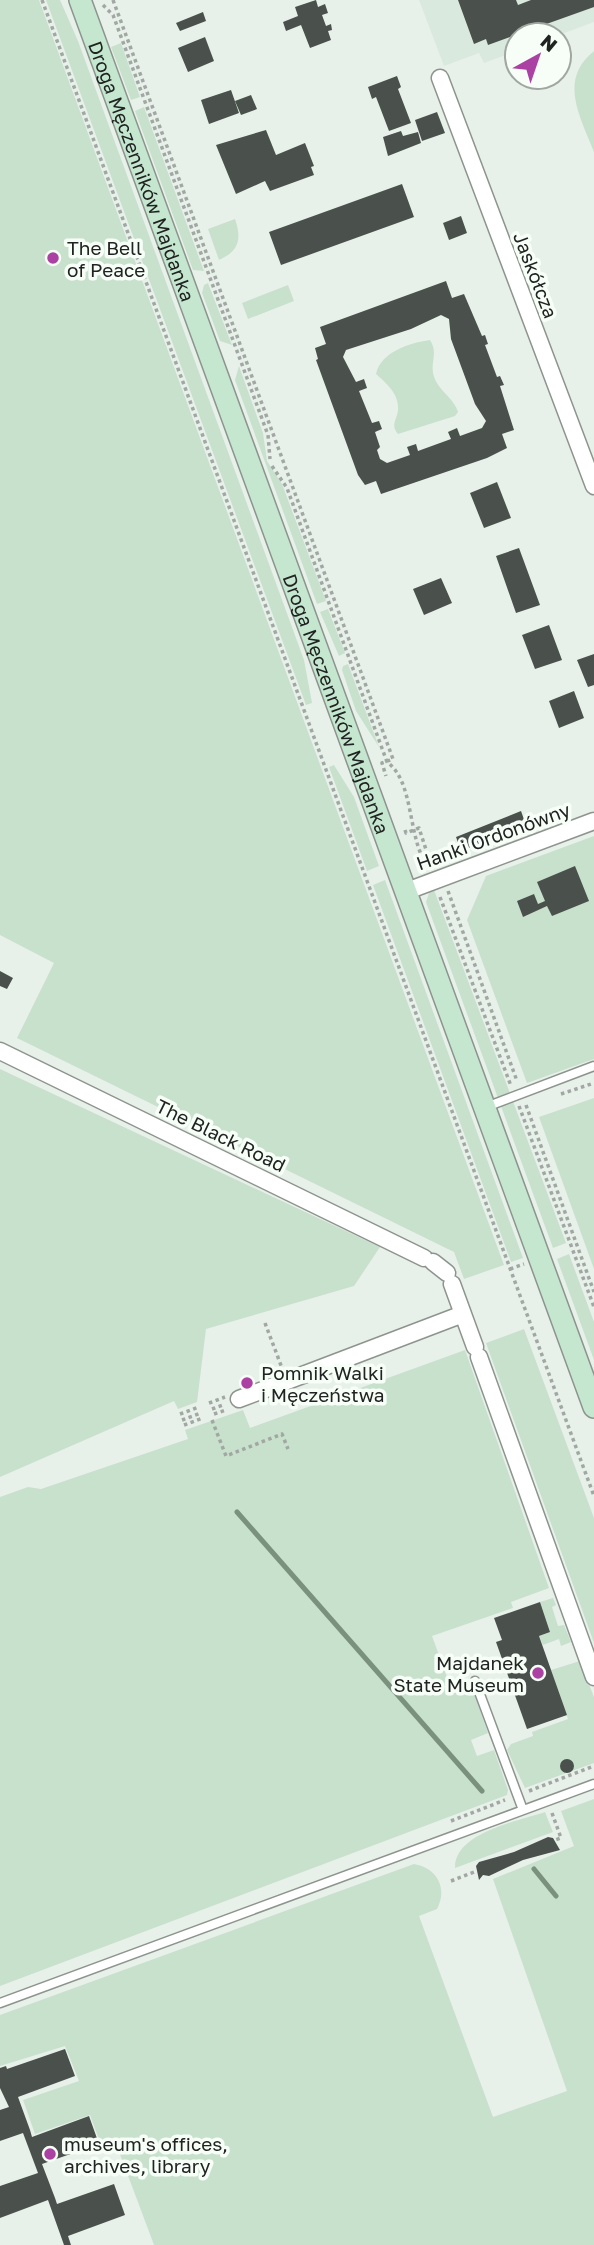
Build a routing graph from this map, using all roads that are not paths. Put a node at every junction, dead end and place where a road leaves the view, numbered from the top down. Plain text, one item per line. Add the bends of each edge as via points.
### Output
1 (80, 0) edge
2 (440, 78) dead end
3 (594, 486) edge
4 (594, 821) edge
5 (408, 891) junction
6 (0, 1051) edge
7 (594, 1066) edge
8 (485, 1107) junction
9 (463, 1314) junction
10 (239, 1399) dead end
11 (594, 1407) edge
12 (594, 1676) edge
13 (475, 1681) dead end
14 (594, 1784) edge
15 (523, 1810) junction
16 (0, 2003) edge

1 - 5 street, Droga Męczenników Majdanka
2 - 3 street, Jaskółcza
4 - 5 street, Hanki Ordonówny via 440,885
5 - 8 street, Droga Męczenników Majdanka
6 - 9 street, The Black Road via 428,1260 450,1278
7 - 8 lane
8 - 11 street, Droga Męczenników Majdanka
9 - 10 street
9 - 12 street
13 - 15 lane
14 - 15 lane
15 - 16 lane

